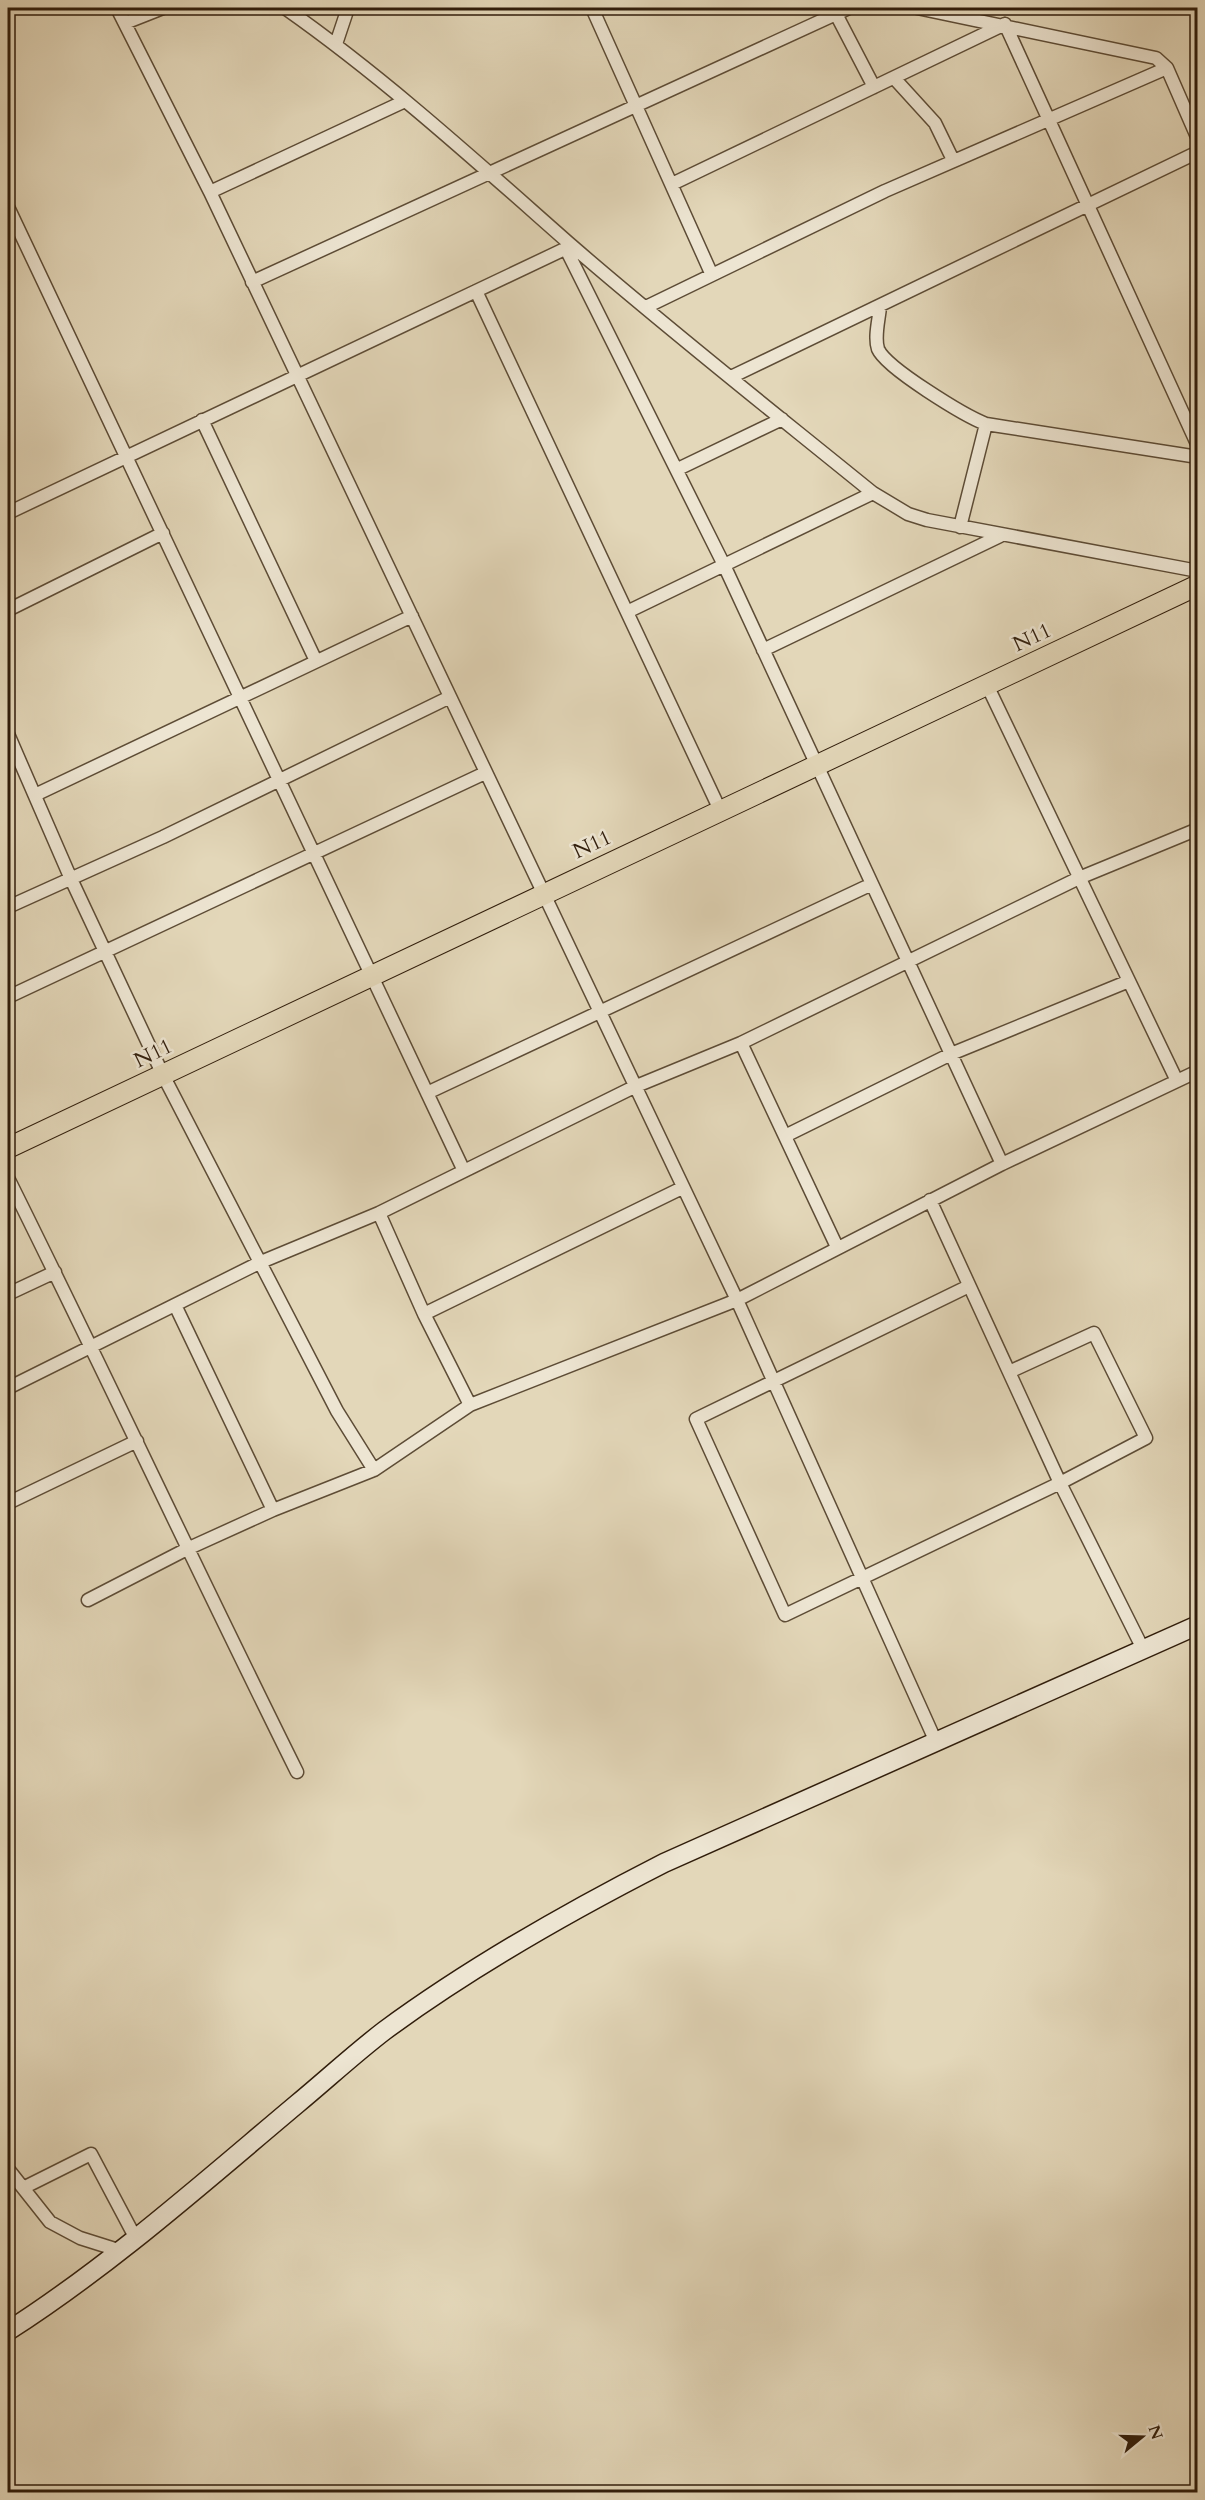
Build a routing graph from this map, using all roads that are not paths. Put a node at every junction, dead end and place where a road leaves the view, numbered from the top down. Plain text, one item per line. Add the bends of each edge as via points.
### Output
1 (117, 8) edge
2 (163, 8) edge
3 (285, 8) edge
4 (348, 8) edge
5 (592, 8) edge
6 (849, 8) edge
7 (917, 8) edge
8 (836, 14) junction
9 (125, 23) junction
10 (1005, 24) junction
11 (336, 44) junction
12 (1167, 68) junction
13 (894, 78) junction
14 (874, 87) junction
15 (405, 101) junction
16 (636, 105) junction
17 (1048, 117) junction
18 (1197, 139) edge
19 (1197, 152) edge
20 (953, 160) junction
21 (490, 172) junction
22 (672, 184) junction
23 (210, 192) junction
24 (1088, 204) junction
25 (8, 207) edge
26 (569, 248) junction
27 (711, 273) junction
28 (252, 282) junction
29 (476, 291) junction
30 (646, 307) junction
31 (880, 307) junction
32 (297, 376) junction
33 (731, 377) junction
34 (782, 418) junction
35 (202, 420) junction
36 (986, 424) junction
37 (1197, 446) edge
38 (126, 457) junction
39 (1197, 457) edge
40 (678, 469) junction
41 (873, 493) junction
42 (8, 513) edge
43 (960, 527) junction
44 (163, 533) junction
45 (1000, 536) junction
46 (724, 565) junction
47 (1197, 572) edge
48 (1197, 585) edge
49 (8, 610) edge
50 (627, 612) junction
51 (412, 616) junction
52 (763, 650) junction
53 (316, 662) junction
54 (987, 685) junction
55 (240, 697) junction
56 (450, 697) junction
57 (8, 734) edge
58 (815, 764) junction
59 (485, 773) junction
60 (279, 778) junction
61 (35, 795) junction
62 (720, 810) junction
63 (1197, 829) edge
64 (314, 852) junction
65 (1079, 878) junction
66 (71, 879) junction
67 (872, 884) junction
68 (542, 894) junction
69 (8, 907) edge
70 (106, 950) junction
71 (908, 961) junction
72 (372, 974) junction
73 (1129, 981) junction
74 (8, 997) edge
75 (600, 1014) junction
76 (741, 1043) junction
77 (951, 1054) junction
78 (1197, 1071) edge
79 (163, 1075) junction
80 (1177, 1081) junction
81 (634, 1087) junction
82 (427, 1093) junction
83 (785, 1136) junction
84 (8, 1148) edge
85 (1002, 1164) junction
86 (464, 1171) junction
87 (8, 1178) edge
88 (682, 1188) junction
89 (930, 1200) junction
90 (379, 1213) junction
91 (837, 1247) junction
92 (261, 1262) junction
93 (55, 1272) junction
94 (969, 1286) junction
95 (8, 1294) edge
96 (737, 1300) junction
97 (175, 1305) junction
98 (424, 1314) junction
99 (92, 1346) junction
100 (1009, 1372) junction
101 (773, 1380) junction
102 (8, 1388) edge
103 (470, 1405) junction
104 (137, 1441) junction
105 (374, 1470) junction
106 (1060, 1483) junction
107 (8, 1503) edge
108 (273, 1510) junction
109 (187, 1549) junction
110 (862, 1578) junction
111 (88, 1600) dead end
112 (1197, 1625) edge
113 (1143, 1649) junction
114 (936, 1742) junction
115 (297, 1772) dead end
116 (8, 2169) edge
117 (23, 2188) junction
118 (135, 2237) junction
119 (118, 2250) junction
120 (8, 2331) edge

1 - 9 street
2 - 9 street
3 - 11 street
4 - 11 street
5 - 16 street
6 - 8 street
7 - 10 street
8 - 14 street
8 - 16 street
9 - 23 street
10 - 12 street via 1156,58
10 - 13 street
10 - 17 street
11 - 15 street
12 - 17 street
12 - 18 street
13 - 14 street
13 - 20 street via 935,123
14 - 22 street
15 - 21 street
15 - 23 street
16 - 21 street
16 - 22 street
17 - 20 street
17 - 24 street
19 - 24 street
20 - 27 street
21 - 26 street
21 - 28 street
22 - 27 street
23 - 28 street
24 - 31 street
24 - 37 street
25 - 38 street
26 - 29 street
26 - 30 street
26 - 40 street
27 - 30 street
28 - 32 street
29 - 32 street
29 - 50 street
30 - 33 street
31 - 33 street
31 - 36 street via 877,342 884,358 957,411
32 - 35 street
32 - 51 street
33 - 34 street
34 - 40 street
34 - 41 street
35 - 38 street
35 - 53 street
36 - 39 street
36 - 43 street
38 - 42 street
38 - 44 street
40 - 46 street
41 - 43 street via 908,514
41 - 46 street
43 - 45 street
44 - 49 street
44 - 55 street
45 - 47 street
45 - 52 street
46 - 50 street
46 - 52 street
48 - 54 main road, N11
50 - 62 street
51 - 53 street
51 - 56 street
52 - 58 street
53 - 55 street
54 - 58 main road, N11
54 - 65 street
55 - 60 street
55 - 61 street
56 - 59 street
56 - 60 street
57 - 61 street
58 - 62 main road, N11
58 - 67 street
59 - 64 street
59 - 68 street
60 - 64 street
60 - 66 street
61 - 66 street
62 - 68 main road, N11
63 - 65 street
64 - 70 street
64 - 72 street
65 - 71 street
65 - 73 street
66 - 69 street
66 - 70 street
67 - 71 street
67 - 75 street
68 - 72 main road, N11
68 - 75 street
70 - 74 street
70 - 79 street
71 - 76 street
71 - 77 street
72 - 79 main road, N11
72 - 82 street
73 - 77 street
73 - 80 street
75 - 81 street
75 - 82 street
76 - 81 street
76 - 83 street
77 - 83 street
77 - 85 street
78 - 80 street
79 - 84 main road, N11
79 - 92 street
80 - 85 street
81 - 86 street
81 - 88 street
82 - 86 street
83 - 91 street
85 - 89 street
86 - 90 street
87 - 93 street
88 - 96 street
88 - 98 street
89 - 91 street
89 - 94 street
90 - 92 street
90 - 98 street
91 - 96 street
92 - 97 street
92 - 105 street via 337,1411
93 - 95 street
93 - 99 street
94 - 100 street
94 - 101 street
96 - 101 street
96 - 103 street
97 - 99 street
97 - 108 street
98 - 103 street
99 - 102 street
99 - 104 street
100 - 106 street
100 - 106 street via 1094,1333 1146,1438
101 - 110 street
101 - 110 street via 696,1419 785,1615
103 - 105 street
104 - 107 street
104 - 109 street
105 - 108 street
106 - 110 street
106 - 113 street
108 - 109 street
109 - 111 street
109 - 115 street
110 - 114 street
112 - 113 street
113 - 114 street
114 - 118 street via 657,1866 430,1999 383,2032
116 - 117 street
117 - 118 street via 91,2154
117 - 119 street via 50,2222 80,2238
118 - 119 street
119 - 120 street via 57,2299

